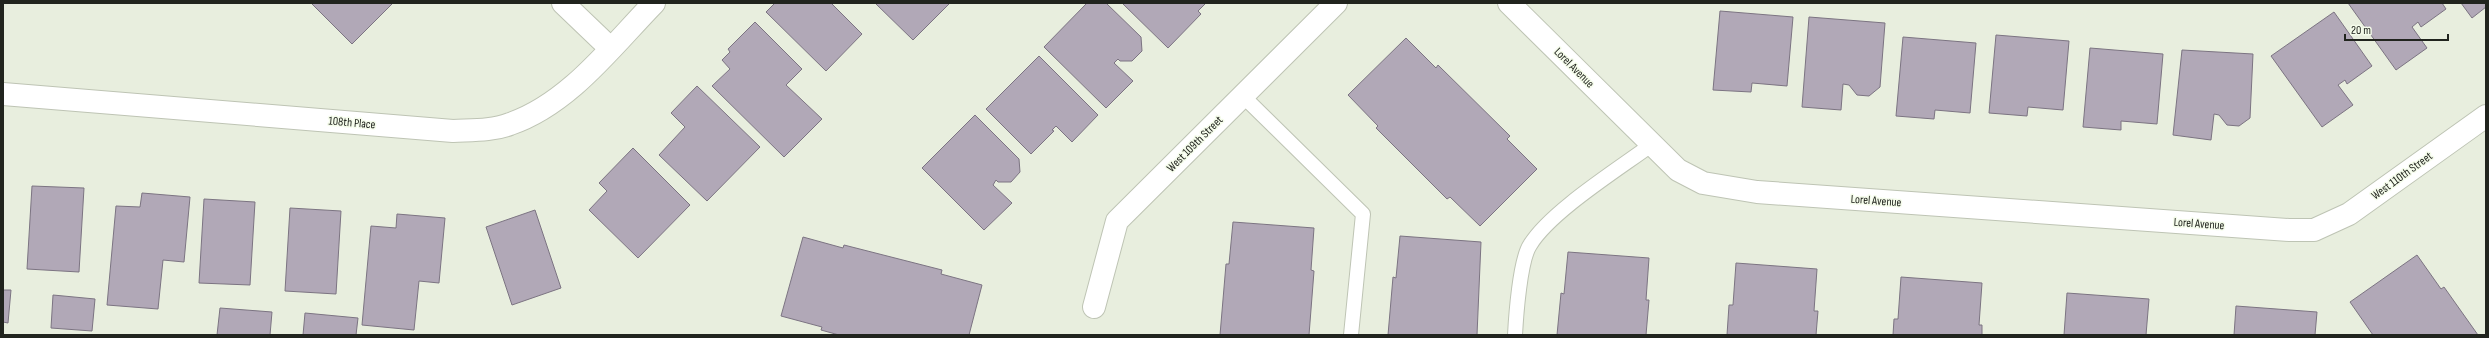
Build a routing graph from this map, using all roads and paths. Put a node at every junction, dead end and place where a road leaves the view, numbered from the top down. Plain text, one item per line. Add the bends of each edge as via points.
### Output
1 (563, 3) edge
2 (654, 3) edge
3 (1336, 3) edge
4 (1509, 3) edge
5 (610, 48) junction
6 (3, 94) edge
7 (1243, 96) junction
8 (2486, 116) edge
9 (1651, 145) junction
10 (2314, 230) joint
11 (1094, 307) dead end
12 (1351, 335) edge
13 (1515, 335) edge

1 - 5 street
2 - 5 street, 108th Place
3 - 7 street, West 109th Street
4 - 9 street, Lorel Avenue
5 - 6 street, 108th Place via 564,94 540,111 510,125 482,130 453,131
7 - 11 street, West 109th Street via 1117,221
7 - 12 lane via 1363,214
8 - 10 street, West 110th Street via 2349,214
9 - 10 street, Lorel Avenue via 1678,170 1703,183 1757,192 2281,230
9 - 13 lane via 1552,220 1529,246 1517,303

